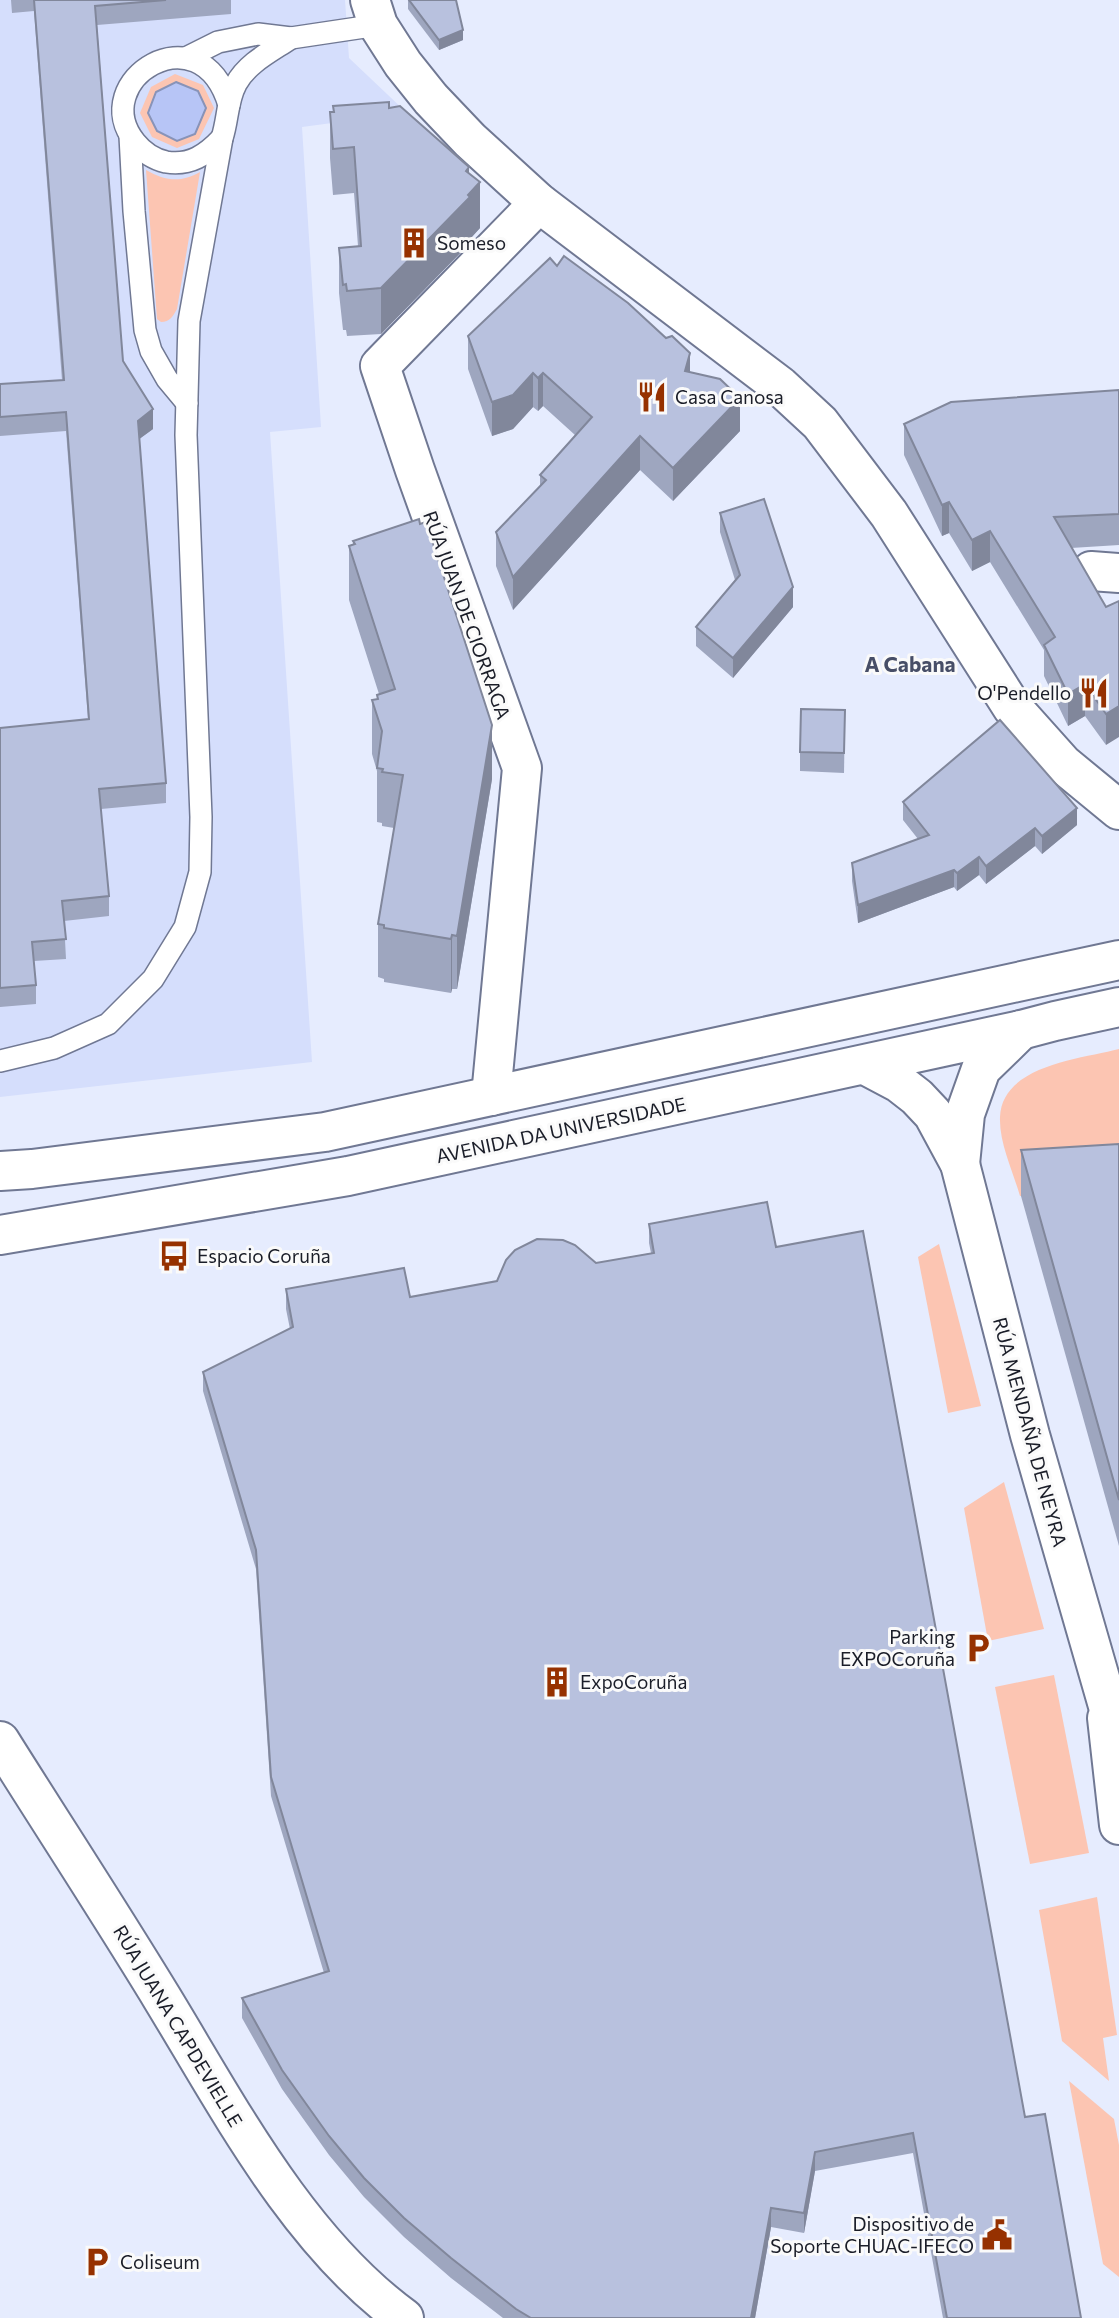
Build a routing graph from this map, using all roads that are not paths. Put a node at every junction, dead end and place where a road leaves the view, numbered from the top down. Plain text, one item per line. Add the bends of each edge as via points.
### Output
1 (374, 13) edge
2 (291, 38) junction
3 (186, 58) junction
4 (229, 105) junction
5 (130, 136) junction
6 (222, 138) junction
7 (540, 203) junction
8 (187, 403) junction
9 (1119, 810) edge
10 (1119, 960) edge
11 (1119, 1007) edge
12 (1021, 1031) junction
13 (0, 1062) edge
14 (865, 1065) junction
15 (491, 1096) junction
16 (960, 1164) junction
17 (0, 1171) edge
18 (0, 1235) edge
19 (1105, 1698) junction
20 (0, 1741) edge
21 (1119, 1744) edge
22 (1119, 1825) edge
23 (392, 2311) edge

1 - 2 lane
1 - 7 street via 403,64 431,99
2 - 3 lane via 258,34 218,42
2 - 4 lane via 253,64 236,83
3 - 4 lane via 215,74
3 - 5 lane via 152,63 138,73 124,103
4 - 6 lane
5 - 6 lane via 141,150 175,163 194,160
5 - 8 lane via 145,330 167,379
6 - 8 lane via 189,321
7 - 9 street via 780,386 820,423 889,514 1012,706 1063,764
7 - 15 street, RÚA JUAN DE CIORRAGA via 380,366 523,768
8 - 13 lane via 201,817 200,872 185,927 153,979 108,1024 54,1048
10 - 15 street
11 - 12 street, AVENIDA DA UNIVERSIDADE
12 - 14 street, AVENIDA DA UNIVERSIDADE
12 - 16 street, RÚA MENDAÑA DE NEYRA via 981,1069 965,1114
14 - 16 street, RÚA MENDAÑA DE NEYRA via 917,1097 933,1114
14 - 18 street, AVENIDA DA UNIVERSIDADE via 348,1176
15 - 17 street via 325,1132
16 - 19 street, RÚA MENDAÑA DE NEYRA
19 - 21 street, RÚA MENDAÑA DE NEYRA
19 - 22 street, RÚA MENDAÑA DE NEYRA
20 - 23 street, RÚA JUANA CAPDEVIELLE via 250,2144 310,2227

